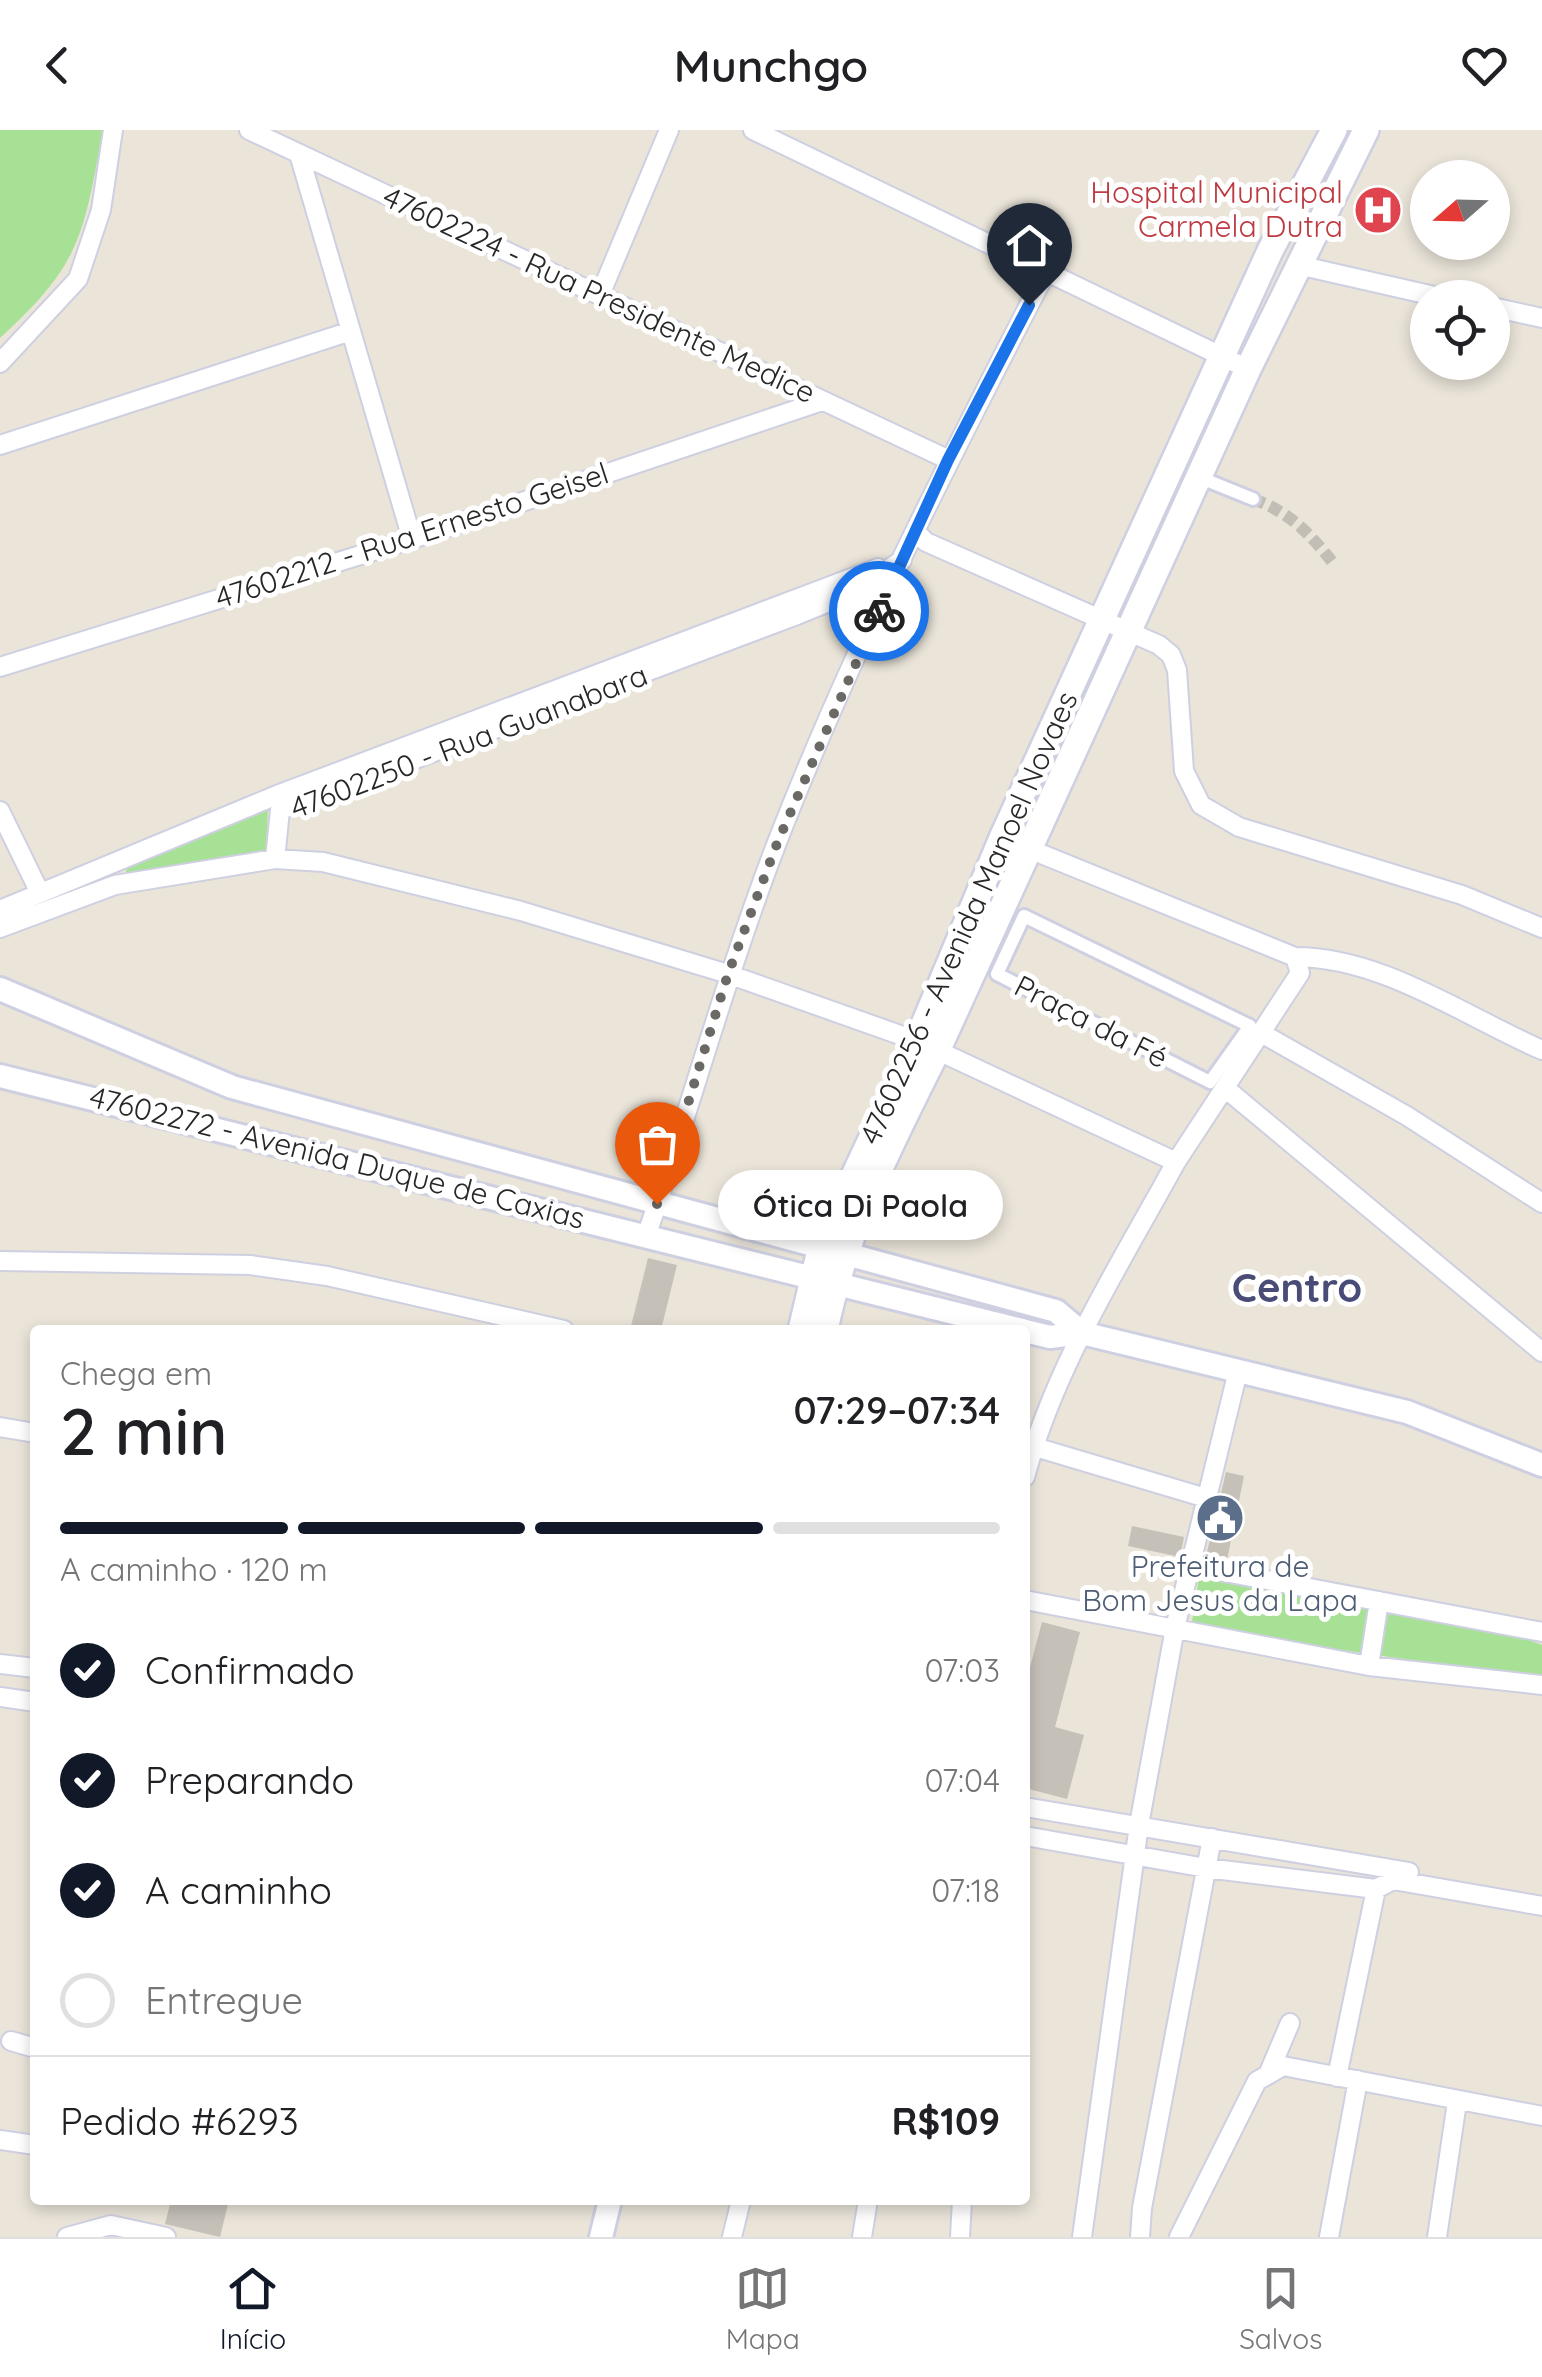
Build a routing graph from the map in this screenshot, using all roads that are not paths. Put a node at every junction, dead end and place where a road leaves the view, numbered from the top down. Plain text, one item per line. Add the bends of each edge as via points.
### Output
1 (113, 130) edge
2 (249, 130) edge
3 (669, 130) edge
4 (753, 130) edge
5 (1334, 130) edge
6 (1366, 130) edge
7 (783, 136) edge
8 (299, 154) junction
9 (1298, 265) junction
10 (1045, 274) junction
11 (1410, 290) edge
12 (600, 295) junction
13 (1510, 311) edge
14 (1542, 318) edge
15 (351, 332) junction
16 (1224, 358) junction
17 (0, 363) edge
18 (1248, 369) junction
19 (822, 402) junction
20 (0, 445) edge
21 (948, 460) junction
22 (1201, 478) junction
23 (1252, 499) tunnel mouth
24 (917, 533) junction
25 (412, 539) junction
26 (902, 560) junction
27 (1103, 620) junction
28 (1128, 630) junction
29 (0, 668) edge
30 (0, 811) edge
31 (1002, 838) junction
32 (1027, 851) junction
33 (275, 859) junction
34 (40, 893) junction
35 (0, 910) edge
36 (0, 928) edge
37 (1542, 928) edge
38 (1295, 957) junction
39 (728, 974) junction
40 (0, 989) edge
41 (1244, 1034) joint
42 (1263, 1034) junction
43 (927, 1046) junction
44 (1542, 1050) edge
45 (0, 1076) edge
46 (232, 1087) junction
47 (1225, 1088) junction
48 (228, 1130) junction
49 (1176, 1162) junction
50 (1542, 1203) edge
51 (657, 1204) junction
52 (647, 1234) junction
53 (833, 1249) junction
54 (0, 1261) edge
55 (823, 1279) junction
56 (542, 1325) edge
57 (803, 1325) edge
58 (825, 1325) edge
59 (1004, 1325) edge
60 (1030, 1332) edge
61 (1082, 1333) junction
62 (1542, 1352) edge
63 (1238, 1371) junction
64 (0, 1427) edge
65 (30, 1432) edge
66 (1030, 1444) edge
67 (1030, 1446) edge
68 (1542, 1465) edge
69 (1206, 1498) junction
70 (1192, 1566) junction
71 (1030, 1601) edge
72 (1379, 1601) junction
73 (1174, 1628) junction
74 (1542, 1632) edge
75 (0, 1664) edge
76 (1369, 1666) junction
77 (30, 1667) edge
78 (1542, 1686) edge
79 (0, 1697) edge
80 (30, 1701) edge
81 (1030, 1808) edge
82 (1138, 1826) junction
83 (1030, 1837) edge
84 (1212, 1838) junction
85 (1134, 1856) junction
86 (1206, 1868) junction
87 (1388, 1879) junction
88 (1542, 1897) edge
89 (1542, 1906) edge
90 (1290, 2023) dead end
91 (4, 2037) edge
92 (30, 2046) edge
93 (1270, 2070) junction
94 (1337, 2077) junction
95 (1358, 2080) junction
96 (1458, 2102) junction
97 (1542, 2116) edge
98 (0, 2140) edge
99 (30, 2144) edge
100 (609, 2205) edge
101 (623, 2205) edge
102 (740, 2205) edge
103 (962, 2205) edge
104 (867, 2206) dead end
105 (66, 2237) edge
106 (166, 2237) edge
107 (601, 2237) edge
108 (615, 2237) edge
109 (732, 2237) edge
110 (862, 2237) edge
111 (960, 2237) edge
112 (1082, 2237) edge
113 (1140, 2237) edge
114 (1179, 2237) edge
115 (1329, 2237) edge
116 (1437, 2237) edge

1 - 17 street via 101,210 78,279
2 - 8 street, 47602224 - Rua Presidente Medice
3 - 12 street
4 - 7 street
5 - 16 main road, 47602256 - Avenida Manoel Novaes
6 - 9 main road, 47602256 - Avenida Manoel Novaes
7 - 10 street
8 - 12 street, 47602224 - Rua Presidente Medice
8 - 15 street
9 - 11 street
9 - 18 main road, 47602256 - Avenida Manoel Novaes
10 - 16 street
10 - 21 street
12 - 19 street, 47602224 - Rua Presidente Medice
13 - 14 street
15 - 20 street
15 - 25 street
16 - 18 street
16 - 27 main road, 47602256 - Avenida Manoel Novaes
18 - 22 main road, 47602256 - Avenida Manoel Novaes
19 - 21 street, 47602224 - Rua Presidente Medice
19 - 25 street, 47602212 - Rua Ernesto Geisel
21 - 24 street
22 - 23 street
22 - 28 main road, 47602256 - Avenida Manoel Novaes
24 - 26 street
24 - 27 street
25 - 29 street, 47602212 - Rua Ernesto Geisel
26 - 33 street, 47602250 - Rua Guanabara via 856,591 798,615 280,810
26 - 34 street via 277,795
26 - 39 street via 778,841
27 - 28 street
27 - 31 main road, 47602256 - Avenida Manoel Novaes
28 - 32 main road, 47602256 - Avenida Manoel Novaes
28 - 37 street via 1171,655 1184,771 1201,805 1239,828 1462,896
30 - 34 street
31 - 32 street
31 - 43 main road, 47602256 - Avenida Manoel Novaes
32 - 38 street
32 - 43 main road, 47602256 - Avenida Manoel Novaes
33 - 36 street, 47602250 - Rua Guanabara via 114,885
33 - 39 street via 322,862 521,911
34 - 35 street
38 - 42 street via 1300,973
38 - 44 street via 1346,961 1386,976
39 - 43 street
39 - 51 street
40 - 46 street, 47602272 - Avenida Duque de Caxias
41 - 41 street, Praça da Fé via 1210,1082 996,974 1024,916 1250,1026
42 - 47 street
42 - 50 street
43 - 49 street
43 - 53 main road, 47602256 - Avenida Manoel Novaes
45 - 48 street, 47602272 - Avenida Duque de Caxias
46 - 48 street
46 - 51 street, 47602272 - Avenida Duque de Caxias
47 - 49 street
47 - 62 street
48 - 52 street, 47602272 - Avenida Duque de Caxias
49 - 61 street
51 - 52 street
51 - 53 street, 47602272 - Avenida Duque de Caxias
52 - 55 street, 47602272 - Avenida Duque de Caxias
53 - 55 main road, 47602256 - Avenida Manoel Novaes
53 - 61 street, 47602272 - Avenida Duque de Caxias via 1056,1312
54 - 56 street via 250,1265
55 - 57 main road, 47602256 - Avenida Manoel Novaes
55 - 58 main road, 47602256 - Avenida Manoel Novaes
55 - 59 street, 47602272 - Avenida Duque de Caxias
60 - 61 street, 47602272 - Avenida Duque de Caxias via 1050,1338
61 - 63 street, 47602272 - Avenida Duque de Caxias
61 - 66 street
63 - 68 street, 47602272 - Avenida Duque de Caxias via 1407,1412
63 - 69 street
64 - 65 street
67 - 69 street
69 - 70 street
70 - 72 street
70 - 73 street
71 - 73 street
72 - 74 street
72 - 76 street
73 - 76 street
73 - 82 street
75 - 77 street
76 - 78 street
79 - 80 street
81 - 82 street
82 - 84 street
82 - 85 street
83 - 85 street
84 - 86 street
84 - 87 street
85 - 86 street
85 - 112 street
86 - 87 street
86 - 113 street
87 - 88 street
87 - 89 street
87 - 94 street
90 - 93 street
91 - 92 street
93 - 94 street via 1284,2066
93 - 114 street via 1257,2081
94 - 95 street
95 - 96 street
95 - 115 street
96 - 97 street
96 - 116 street
98 - 99 street
100 - 107 street
101 - 108 street
102 - 109 street
103 - 111 street
104 - 110 street
105 - 106 street via 111,2224

